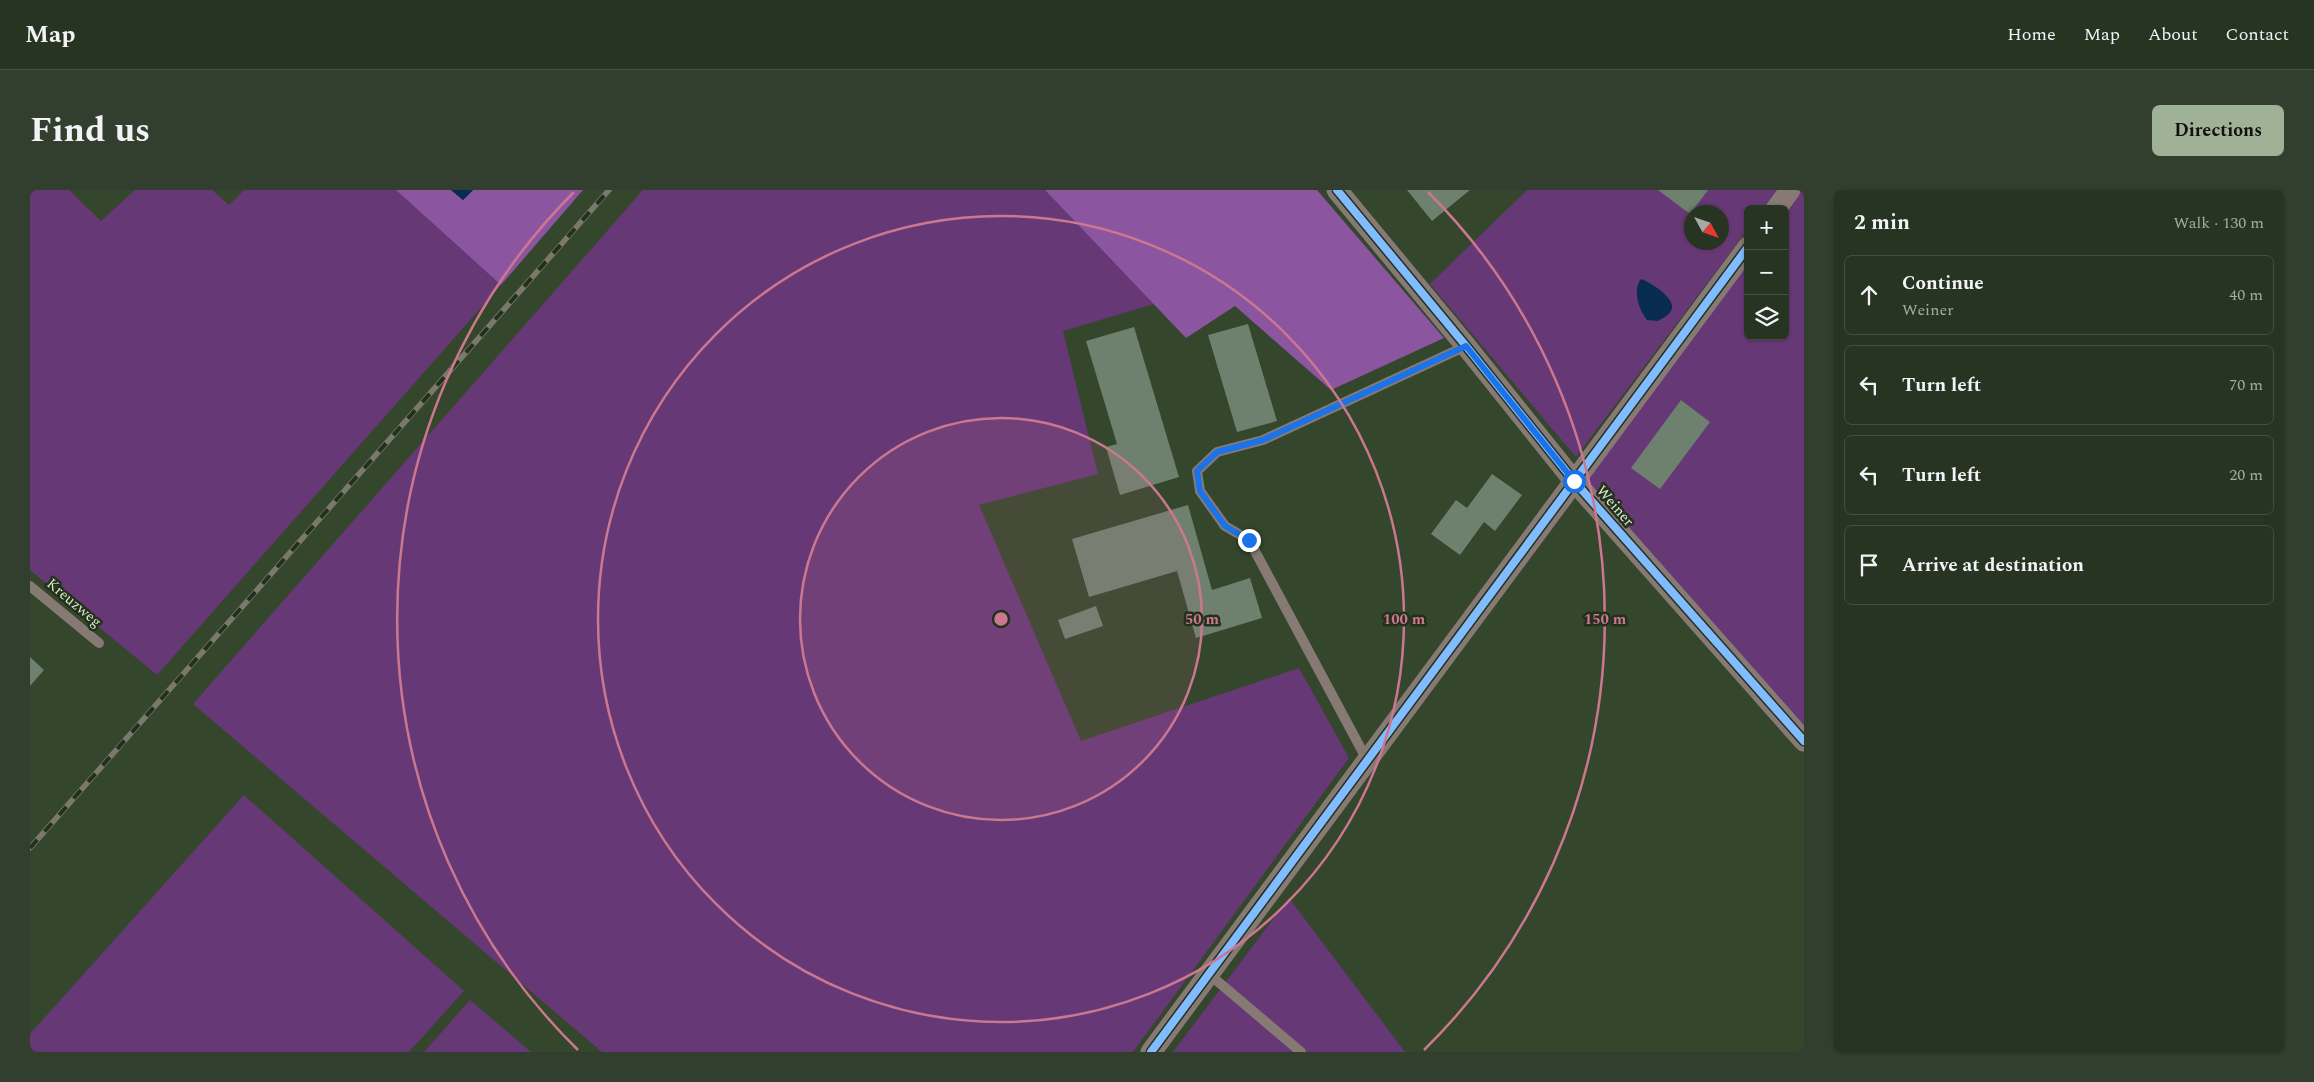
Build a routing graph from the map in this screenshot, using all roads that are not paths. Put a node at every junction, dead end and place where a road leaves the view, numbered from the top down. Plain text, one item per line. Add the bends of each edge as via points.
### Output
1 (1337, 190) edge
2 (1790, 190) edge
3 (1779, 205) edge
4 (1746, 250) edge
5 (1466, 346) junction
6 (1574, 481) junction
7 (30, 586) edge
8 (99, 643) dead end
9 (1804, 741) edge
10 (1367, 760) junction
11 (1209, 974) junction
12 (1151, 1052) edge
13 (1301, 1052) edge

1 - 5 street, Weiner
2 - 3 street
4 - 6 street
5 - 6 street, Weiner
5 - 10 lane via 1263,440 1217,452 1197,471 1200,491 1225,526 1249,540
6 - 9 street, Weiner
6 - 10 street
7 - 8 lane, Kreuzweg
10 - 11 street
11 - 12 street
11 - 13 lane

